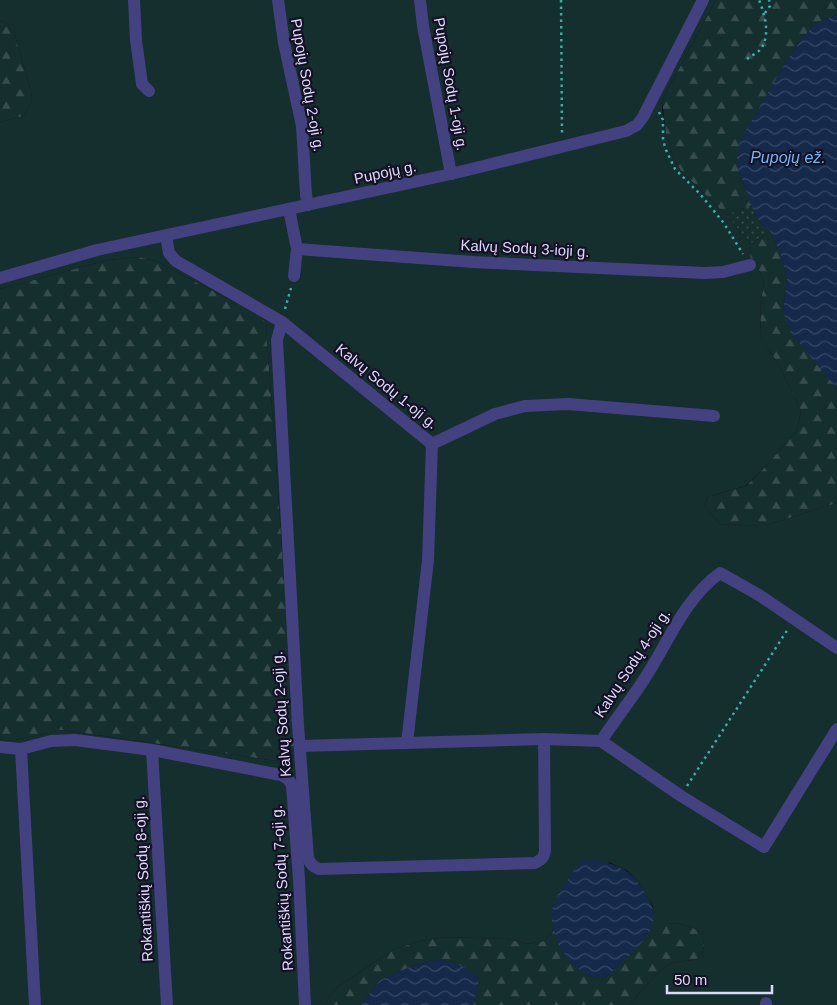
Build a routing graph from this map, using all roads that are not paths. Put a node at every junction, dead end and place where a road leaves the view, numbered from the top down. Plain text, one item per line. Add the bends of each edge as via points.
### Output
1 (134, 0) edge
2 (278, 0) edge
3 (420, 0) edge
4 (703, 0) edge
5 (149, 91) dead end
6 (451, 174) junction
7 (308, 205) junction
8 (289, 209) junction
9 (166, 236) junction
10 (297, 248) junction
11 (750, 265) road end
12 (294, 276) road end
13 (0, 278) edge
14 (282, 322) junction
15 (714, 416) dead end
16 (432, 444) junction
17 (837, 648) edge
18 (837, 729) edge
19 (544, 739) junction
20 (600, 741) junction
21 (407, 743) junction
22 (300, 746) junction
23 (0, 747) edge
24 (21, 749) junction
25 (152, 750) junction
26 (34, 1005) edge
27 (167, 1005) edge
28 (305, 1005) edge

1 - 5 street via 142,84
2 - 7 street, Pupojų Sodų 2-oji g. via 302,126
3 - 6 street, Pupojų Sodų 1-oji g.
4 - 6 street, Pupojų g. via 651,104 637,125 626,131
6 - 7 street, Pupojų g.
7 - 8 street, Pupojų g.
8 - 9 street, Pupojų g.
8 - 10 street
9 - 13 street, Pupojų g. via 98,250
9 - 14 street, Kalvų Sodų 1-oji g. via 176,261
10 - 11 street, Kalvų Sodų 3-ioji g. via 473,262 705,273
10 - 12 street
14 - 16 street, Kalvų Sodų 1-oji g.
14 - 22 street, Kalvų Sodų 2-oji g. via 277,340
15 - 16 street, Kalvų Sodų 1-oji g. via 568,404 525,406 495,414
16 - 21 street via 428,560
17 - 20 street, Kalvų Sodų 4-oji g. via 720,573 689,604 645,678
18 - 20 street via 764,847
19 - 20 street, Kalvų Sodų 4-oji g.
19 - 21 street, Kalvų Sodų 4-oji g.
19 - 22 street, Kalvų Sodų 2-oji g. via 545,851 544,857 536,863 315,868 308,858
21 - 22 street, Kalvų Sodų 4-oji g.
23 - 24 street
24 - 25 street via 63,740
24 - 26 street
25 - 27 street, Rokantiškių Sodų 8-oji g.
25 - 28 street, Rokantiškių Sodų 7-oji g. via 281,775 291,782

